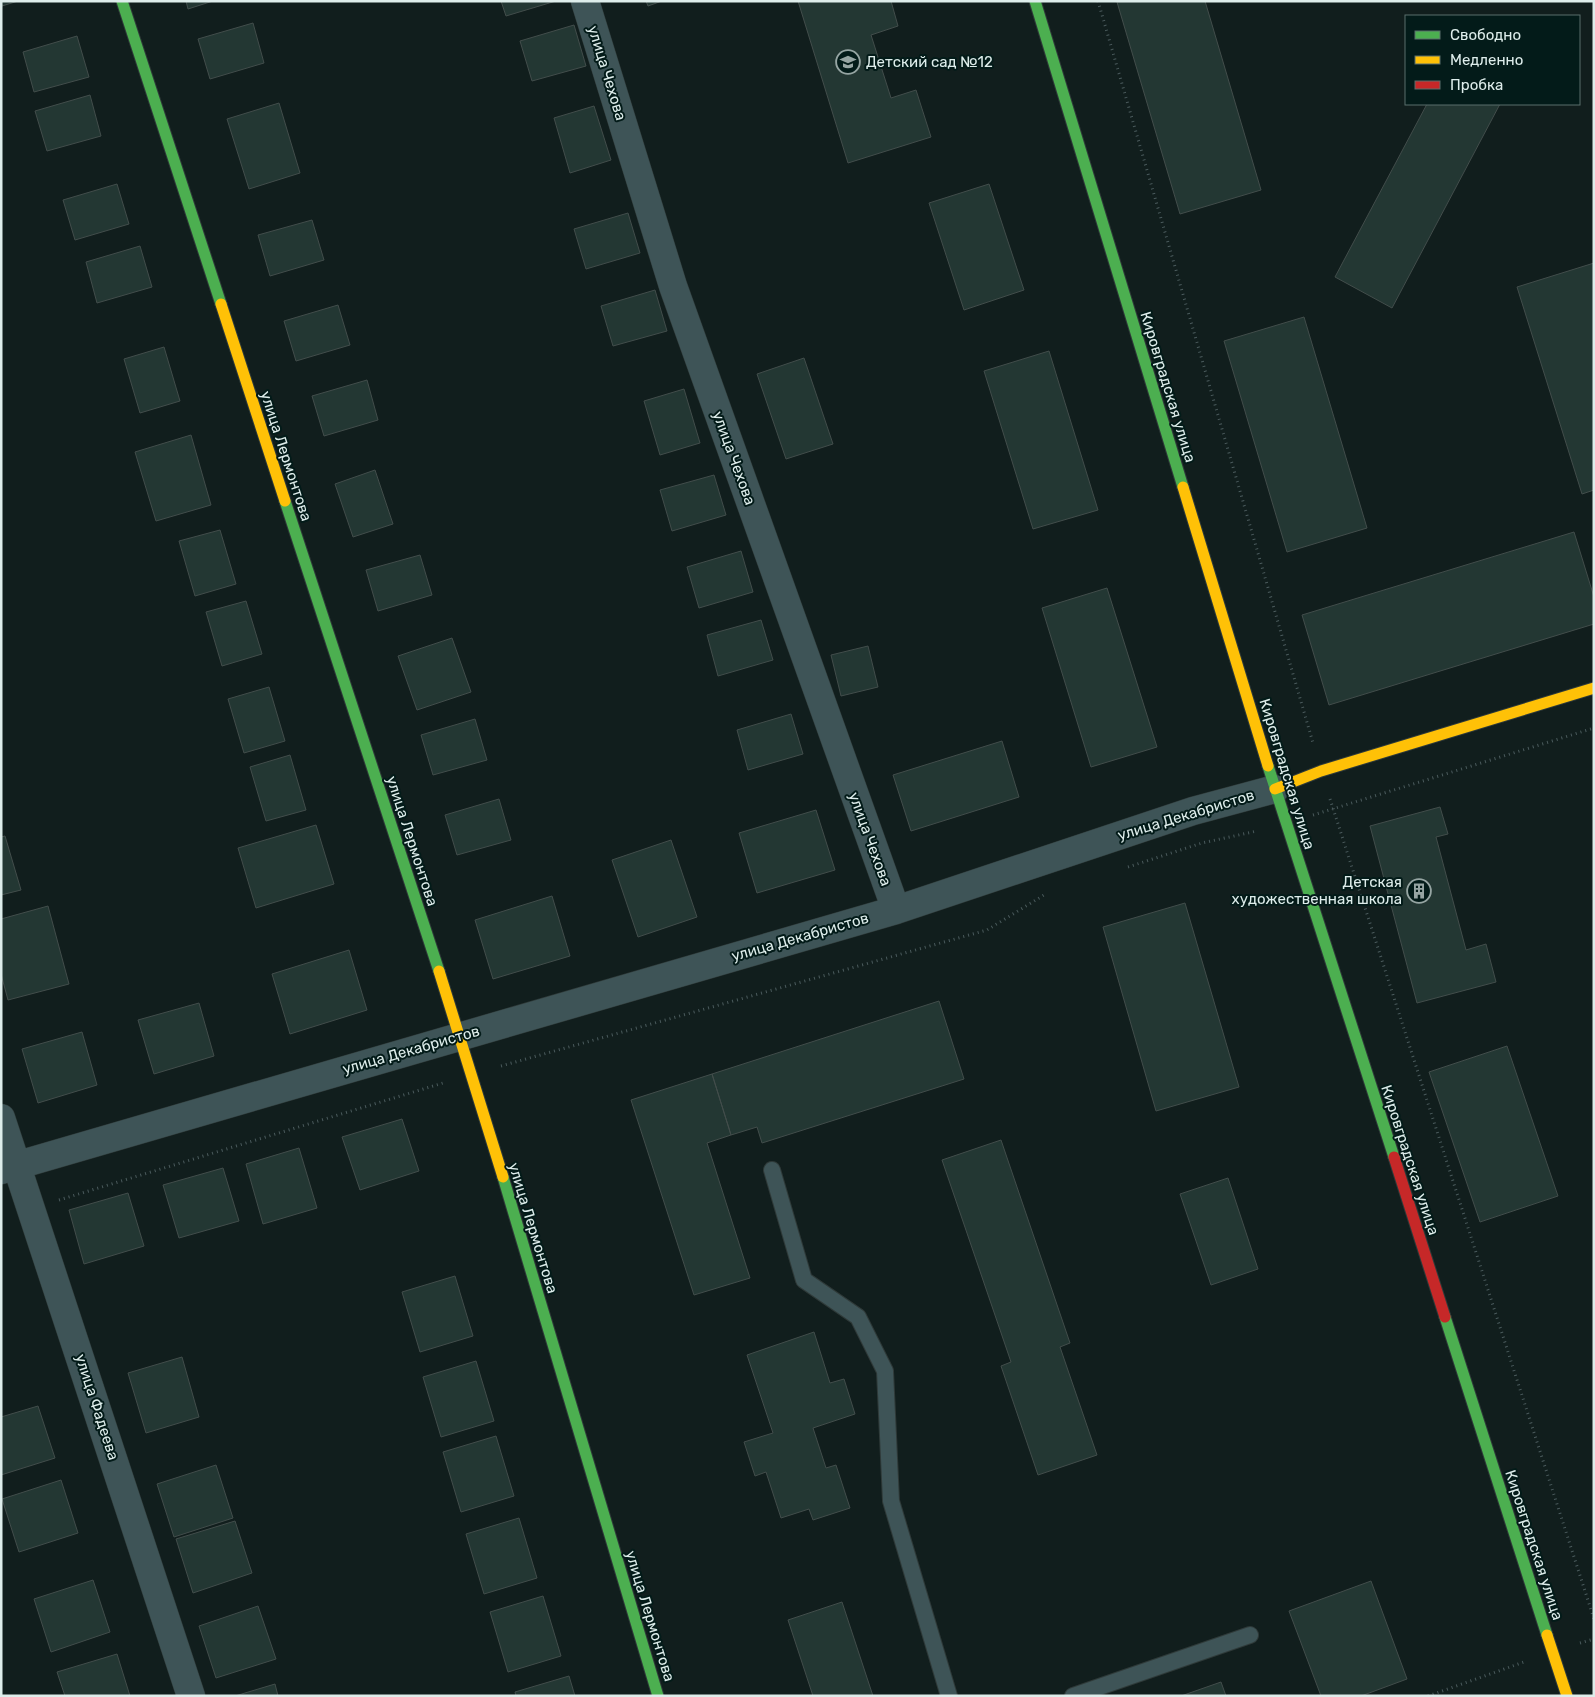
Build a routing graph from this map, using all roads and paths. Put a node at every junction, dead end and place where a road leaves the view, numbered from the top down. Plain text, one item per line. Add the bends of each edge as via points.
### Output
1 (122, 1) edge
2 (585, 1) edge
3 (1034, 1) edge
4 (1098, 1) edge
5 (1594, 688) edge
6 (1594, 728) edge
7 (1321, 771) junction
8 (1275, 788) junction
9 (1333, 808) junction
10 (1287, 824) junction
11 (1120, 870) dead end
12 (1046, 893) dead end
13 (896, 910) junction
14 (460, 1035) junction
15 (471, 1074) junction
16 (1, 1118) edge
17 (10, 1168) edge
18 (772, 1170) dead end
19 (32, 1208) junction
20 (1594, 1619) edge
21 (1250, 1635) dead end
22 (1594, 1639) edge
23 (1553, 1652) junction
24 (191, 1696) edge
25 (658, 1696) edge
26 (949, 1696) edge
27 (1073, 1696) edge
28 (1428, 1696) edge
29 (1567, 1696) edge

1 - 14 street, улица Лермонтова
2 - 13 street, улица Чехова via 673,286
3 - 8 street, Кировградская улица
4 - 7 path
5 - 7 street, улица Декабристов
6 - 9 path
7 - 8 street, улица Декабристов
7 - 9 path
8 - 10 street, Кировградская улица
8 - 13 street, улица Декабристов via 1193,811
9 - 10 path
9 - 20 path
10 - 11 path via 1202,844
10 - 23 street, Кировградская улица
12 - 15 path via 987,930
13 - 14 street, улица Декабристов
14 - 15 street, улица Лермонтова
14 - 17 street, улица Декабристов
15 - 19 path
15 - 25 street, улица Лермонтова
16 - 17 street, улица Фадеева
17 - 19 street, улица Фадеева
18 - 26 lane via 804,1280 858,1317 885,1371 891,1500
19 - 24 street, улица Фадеева
21 - 27 lane
22 - 23 path
23 - 28 path
23 - 29 street, Кировградская улица

